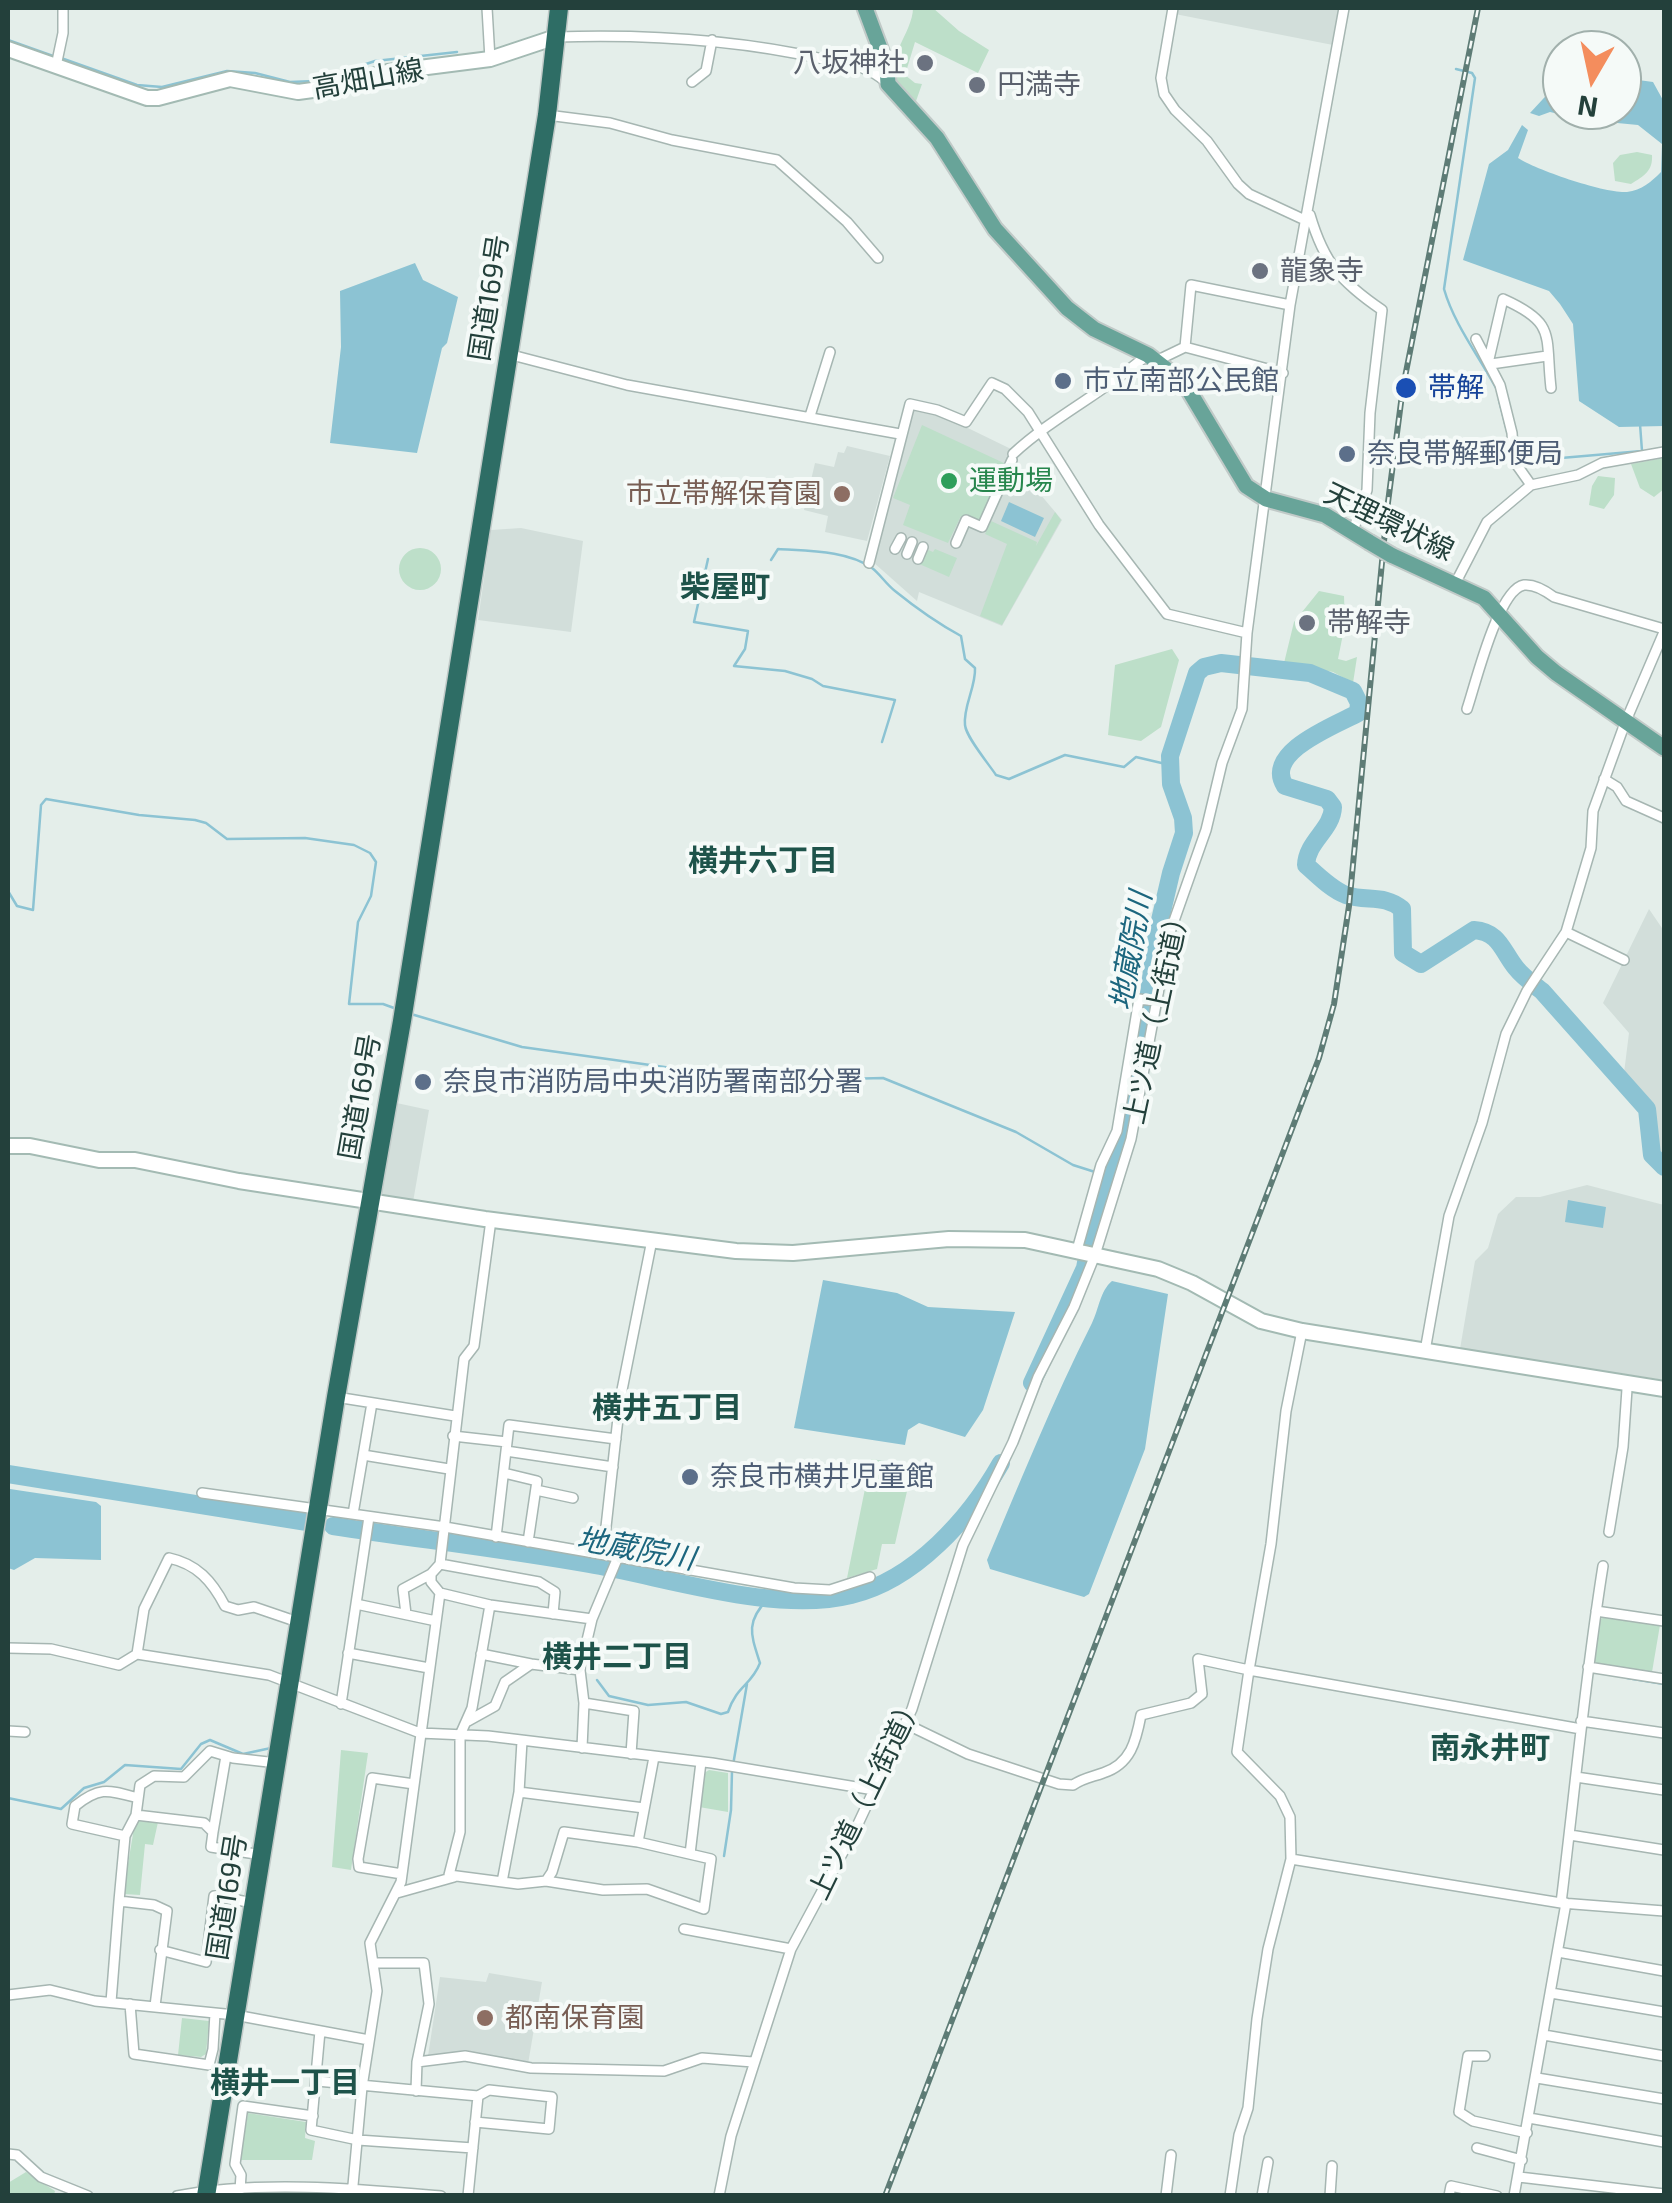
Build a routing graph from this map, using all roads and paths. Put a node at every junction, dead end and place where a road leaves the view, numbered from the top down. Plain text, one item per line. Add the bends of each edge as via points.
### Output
1 (63, 8) edge
2 (486, 8) edge
3 (559, 8) edge
4 (865, 8) edge
5 (1174, 8) edge
6 (1344, 8) edge
7 (556, 37) junction
8 (712, 40) junction
9 (8, 48) edge
10 (490, 59) junction
11 (56, 66) junction
12 (692, 82) dead end
13 (888, 84) junction
14 (547, 115) junction
15 (1308, 216) junction
16 (878, 258) dead end
17 (1290, 305) junction
18 (1476, 339) dead end
19 (1184, 347) junction
20 (830, 352) dead end
21 (508, 354) junction
22 (1547, 356) junction
23 (1152, 358) junction
24 (1490, 362) junction
25 (1282, 373) junction
26 (1551, 388) dead end
27 (810, 416) junction
28 (1042, 430) junction
29 (900, 434) junction
30 (1664, 452) edge
31 (1532, 485) junction
32 (1266, 500) junction
33 (1353, 531) junction
34 (901, 538) dead end
35 (912, 542) dead end
36 (956, 543) dead end
37 (923, 547) dead end
38 (896, 549) dead end
39 (907, 554) dead end
40 (918, 558) dead end
41 (869, 563) dead end
42 (1456, 582) junction
43 (1500, 612) junction
44 (1664, 631) edge
45 (1247, 632) junction
46 (1467, 709) dead end
47 (1626, 723) junction
48 (1664, 748) edge
49 (1604, 779) junction
50 (1664, 818) edge
51 (1566, 932) junction
52 (1624, 960) dead end
53 (1149, 1000) junction
54 (8, 1146) edge
55 (368, 1200) junction
56 (491, 1220) junction
57 (652, 1240) junction
58 (1077, 1250) junction
59 (1095, 1255) junction
60 (1302, 1332) junction
61 (1424, 1350) junction
62 (1664, 1388) edge
63 (1627, 1389) dead end
64 (336, 1397) junction
65 (372, 1403) junction
66 (456, 1416) junction
67 (453, 1436) junction
68 (616, 1440) junction
69 (507, 1446) junction
70 (363, 1455) junction
71 (613, 1467) junction
72 (449, 1469) junction
73 (504, 1474) junction
74 (536, 1490) junction
75 (202, 1494) dead end
76 (574, 1498) dead end
77 (318, 1510) junction
78 (353, 1514) junction
79 (368, 1526) junction
80 (1608, 1532) dead end
81 (444, 1536) junction
82 (496, 1537) junction
83 (528, 1542) junction
84 (603, 1554) junction
85 (616, 1561) junction
86 (440, 1564) junction
87 (1603, 1566) dead end
88 (431, 1574) junction
89 (870, 1577) dead end
90 (440, 1593) junction
91 (356, 1604) junction
92 (490, 1605) junction
93 (1596, 1611) junction
94 (406, 1614) junction
95 (553, 1614) junction
96 (592, 1619) junction
97 (1664, 1620) edge
98 (436, 1621) junction
99 (300, 1623) junction
100 (8, 1648) edge
101 (348, 1652) junction
102 (136, 1654) junction
103 (481, 1654) junction
104 (532, 1664) junction
105 (1588, 1667) junction
106 (430, 1668) junction
107 (580, 1670) junction
108 (1249, 1670) junction
109 (1664, 1679) edge
110 (290, 1685) junction
111 (584, 1703) junction
112 (341, 1704) junction
113 (466, 1721) junction
114 (906, 1724) junction
115 (1581, 1725) junction
116 (8, 1731) edge
117 (25, 1732) dead end
118 (420, 1733) junction
119 (460, 1734) junction
120 (1664, 1734) edge
121 (522, 1741) junction
122 (582, 1748) junction
123 (631, 1754) junction
124 (226, 1756) junction
125 (654, 1756) junction
126 (700, 1762) junction
127 (276, 1763) junction
128 (1576, 1777) junction
129 (414, 1784) junction
130 (874, 1790) junction
131 (1664, 1790) edge
132 (518, 1792) junction
133 (138, 1798) junction
134 (644, 1808) junction
135 (136, 1814) junction
136 (213, 1832) junction
137 (1570, 1835) junction
138 (125, 1836) junction
139 (638, 1842) junction
140 (1664, 1850) edge
141 (262, 1854) junction
142 (690, 1854) junction
143 (1290, 1859) junction
144 (402, 1874) junction
145 (457, 1876) junction
146 (546, 1880) junction
147 (502, 1882) junction
148 (396, 1893) junction
149 (119, 1901) junction
150 (254, 1903) junction
151 (1563, 1903) junction
152 (1664, 1911) edge
153 (684, 1929) dead end
154 (791, 1949) junction
155 (160, 1950) junction
156 (1558, 1952) junction
157 (373, 1963) junction
158 (1664, 1971) edge
159 (1551, 1993) junction
160 (8, 1995) edge
161 (112, 2002) junction
162 (130, 2004) junction
163 (154, 2006) junction
164 (1664, 2012) edge
165 (215, 2013) junction
166 (235, 2015) junction
167 (320, 2031) junction
168 (1544, 2035) junction
169 (369, 2040) junction
170 (1485, 2056) dead end
171 (1664, 2056) edge
172 (417, 2062) junction
173 (753, 2062) junction
174 (1536, 2078) junction
175 (317, 2082) junction
176 (362, 2086) junction
177 (416, 2091) junction
178 (478, 2096) junction
179 (1664, 2099) edge
180 (313, 2116) junction
181 (1529, 2118) junction
182 (476, 2122) junction
183 (1526, 2133) junction
184 (358, 2140) junction
185 (1664, 2142) edge
186 (473, 2148) junction
187 (1477, 2148) dead end
188 (8, 2154) edge
189 (1171, 2155) dead end
190 (1522, 2160) junction
191 (1268, 2162) dead end
192 (1332, 2166) dead end
193 (1519, 2176) junction
194 (61, 2190) edge
195 (232, 2192) edge
196 (353, 2192) edge
197 (1474, 2192) edge
198 (206, 2193) edge
199 (1664, 2194) edge
200 (88, 2196) edge
201 (177, 2196) edge
202 (441, 2196) edge
203 (468, 2196) edge
204 (719, 2196) edge
205 (1166, 2196) edge
206 (1230, 2196) edge
207 (1262, 2196) edge
208 (1330, 2196) edge
209 (1449, 2196) edge
210 (1497, 2196) edge
211 (1514, 2196) edge

1 - 11 street
2 - 10 street
3 - 7 highway, 国道169号
4 - 13 main road
5 - 15 street via 1164,94 1249,194
6 - 15 street, 上ツ道（上街道）
7 - 8 street
7 - 10 street, 高畑山線
7 - 14 highway, 国道169号
8 - 12 street via 706,71
8 - 13 street via 866,67
9 - 11 street, 高畑山線
10 - 11 street, 高畑山線 via 298,92 230,80 158,98
13 - 23 main road via 937,138 995,229 1042,284 1094,329
14 - 16 street via 777,160
14 - 21 highway, 国道169号
15 - 17 street, 上ツ道（上街道）
15 - 33 street via 1328,262 1382,310 1367,490
17 - 19 street via 1191,285
17 - 25 street, 上ツ道（上街道）
18 - 24 street
19 - 23 street
19 - 25 street
20 - 27 street
21 - 27 street via 627,385
21 - 55 highway, 国道169号
22 - 24 street
22 - 24 street via 1543,325 1533,312 1503,299
22 - 26 street
23 - 28 street
23 - 32 main road via 1185,384 1246,486
24 - 31 street via 1514,461
25 - 32 street, 上ツ道（上街道）
27 - 29 street
28 - 29 street via 992,382 966,422 910,404
28 - 36 street via 1012,457 982,527 966,520
28 - 45 street via 1099,525 1167,614
29 - 41 street
30 - 31 street
31 - 42 street via 1486,522
32 - 33 main road, 天理環状線 via 1310,509
32 - 45 street, 上ツ道（上街道）
33 - 42 main road, 天理環状線, bridge
34 - 38 street
35 - 39 street
37 - 40 street
42 - 43 main road, 天理環状線
43 - 44 street via 1525,585
43 - 46 street
43 - 47 main road, 天理環状線 via 1537,657
44 - 47 street
45 - 53 street, 上ツ道（上街道） via 1242,710
47 - 48 main road, 天理環状線
47 - 49 street
49 - 50 street via 1626,800
49 - 51 street
51 - 52 street
51 - 61 street via 1506,1034 1449,1216
53 - 58 street via 1138,999 1117,1132
53 - 59 street, 上ツ道（上街道） via 1138,1113
54 - 55 street
55 - 56 street
55 - 64 highway, 国道169号
56 - 57 street
56 - 66 street via 474,1346 464,1359
57 - 58 street via 794,1254 982,1237
57 - 68 street
58 - 59 street
59 - 60 street via 1158,1269 1261,1320
59 - 114 street, 上ツ道（上街道） via 963,1545
60 - 61 street
60 - 108 street
61 - 62 street
63 - 80 street
64 - 65 street
64 - 77 highway, 国道169号
65 - 66 street
65 - 70 street
66 - 67 street
67 - 69 street
67 - 72 street
68 - 69 street via 509,1425
68 - 71 street
69 - 71 street
69 - 73 street
70 - 72 street
70 - 78 street
71 - 84 street
72 - 81 street
73 - 74 street via 537,1481
73 - 82 street
74 - 76 street
74 - 83 street
75 - 77 street
77 - 78 street
77 - 99 highway, 国道169号
78 - 79 street
79 - 81 street
79 - 91 street
81 - 82 street
81 - 86 street
82 - 83 street
83 - 84 street
84 - 85 street
85 - 89 street via 794,1588 830,1590
85 - 96 street
86 - 88 street
86 - 95 street via 539,1582 555,1592
87 - 93 street
88 - 90 street
88 - 94 street via 404,1589
90 - 92 street
90 - 98 street
91 - 94 street
91 - 101 street
92 - 95 street
92 - 103 street
93 - 97 street
93 - 105 street
94 - 98 street
95 - 96 street
96 - 107 street
98 - 106 street
99 - 102 street via 254,1606 225,1606 192,1563 169,1558 144,1610
99 - 110 highway, 国道169号
100 - 102 street via 51,1649 119,1666
101 - 106 street
101 - 112 street
102 - 110 street via 270,1675
103 - 104 street
103 - 113 street
104 - 107 street
104 - 113 street via 505,1682 495,1706
105 - 109 street
105 - 115 street
106 - 118 street
107 - 111 street
108 - 114 street via 1198,1659 1202,1694 1141,1715 1130,1755 1073,1786 968,1754
108 - 115 street
108 - 143 street via 1237,1752 1280,1796 1290,1817
110 - 112 street
110 - 127 highway, 国道169号
111 - 122 street
111 - 123 street via 634,1711
112 - 118 street
113 - 119 street
114 - 130 street, 上ツ道（上街道）
115 - 120 street
115 - 128 street
116 - 117 street
118 - 119 street
118 - 129 street
119 - 121 street
119 - 145 street via 460,1832 449,1875
121 - 122 street
121 - 132 street
122 - 123 street
123 - 125 street
124 - 127 street
124 - 133 street via 210,1751 184,1777 154,1776 140,1784
124 - 136 street
125 - 126 street
125 - 134 street
126 - 130 street
126 - 142 street
127 - 141 highway, 国道169号
128 - 131 street
128 - 137 street
129 - 144 street
129 - 144 street via 372,1778 358,1859 358,1867
130 - 154 street, 上ツ道（上街道）
132 - 134 street
132 - 147 street
133 - 135 street
133 - 138 street via 92,1792 75,1806 72,1824
134 - 139 street
135 - 136 street via 204,1824
135 - 138 street
136 - 141 street via 210,1847
137 - 140 street
137 - 151 street
138 - 149 street
139 - 142 street
139 - 146 street via 564,1832
141 - 150 highway, 国道169号
142 - 146 street via 711,1860 704,1909 647,1889
143 - 151 street
143 - 206 street via 1268,1948
144 - 148 street
145 - 147 street
145 - 148 street
146 - 147 street
148 - 157 street via 370,1943
149 - 155 street via 167,1911
149 - 161 street
150 - 155 street via 214,1896 206,1962
150 - 166 highway, 国道169号
151 - 152 street
151 - 156 street
153 - 154 street
154 - 173 street, 上ツ道（上街道）
155 - 163 street
156 - 158 street
156 - 159 street
157 - 169 street
157 - 172 street via 424,1963 428,2004
159 - 164 street
159 - 168 street
160 - 161 street via 50,1990
161 - 162 street
162 - 163 street
162 - 165 street via 134,2054 209,2064
163 - 165 street
165 - 166 street
166 - 167 street
166 - 198 highway, 国道169号
167 - 169 street
167 - 175 street
168 - 171 street
168 - 174 street
169 - 176 street
170 - 183 street via 1468,2056 1460,2112
172 - 173 street via 465,2056 532,2068 664,2071 702,2058
172 - 177 street
173 - 204 street, 上ツ道（上街道）
174 - 179 street
174 - 181 street
175 - 176 street
175 - 180 street
176 - 177 street
176 - 184 street
177 - 178 street
178 - 182 street
178 - 182 street via 489,2090 552,2097 549,2129
180 - 184 street via 311,2130
180 - 195 street via 242,2106 235,2164 241,2175
181 - 183 street
181 - 185 street
182 - 186 street
183 - 190 street
184 - 186 street
184 - 196 street
186 - 203 street
187 - 190 street
188 - 194 street
189 - 205 street
190 - 193 street
191 - 207 street
192 - 208 street
193 - 199 street
193 - 211 street
194 - 200 street
195 - 196 street
195 - 198 street
196 - 202 street
197 - 209 street via 1451,2186
197 - 210 street
198 - 201 street

